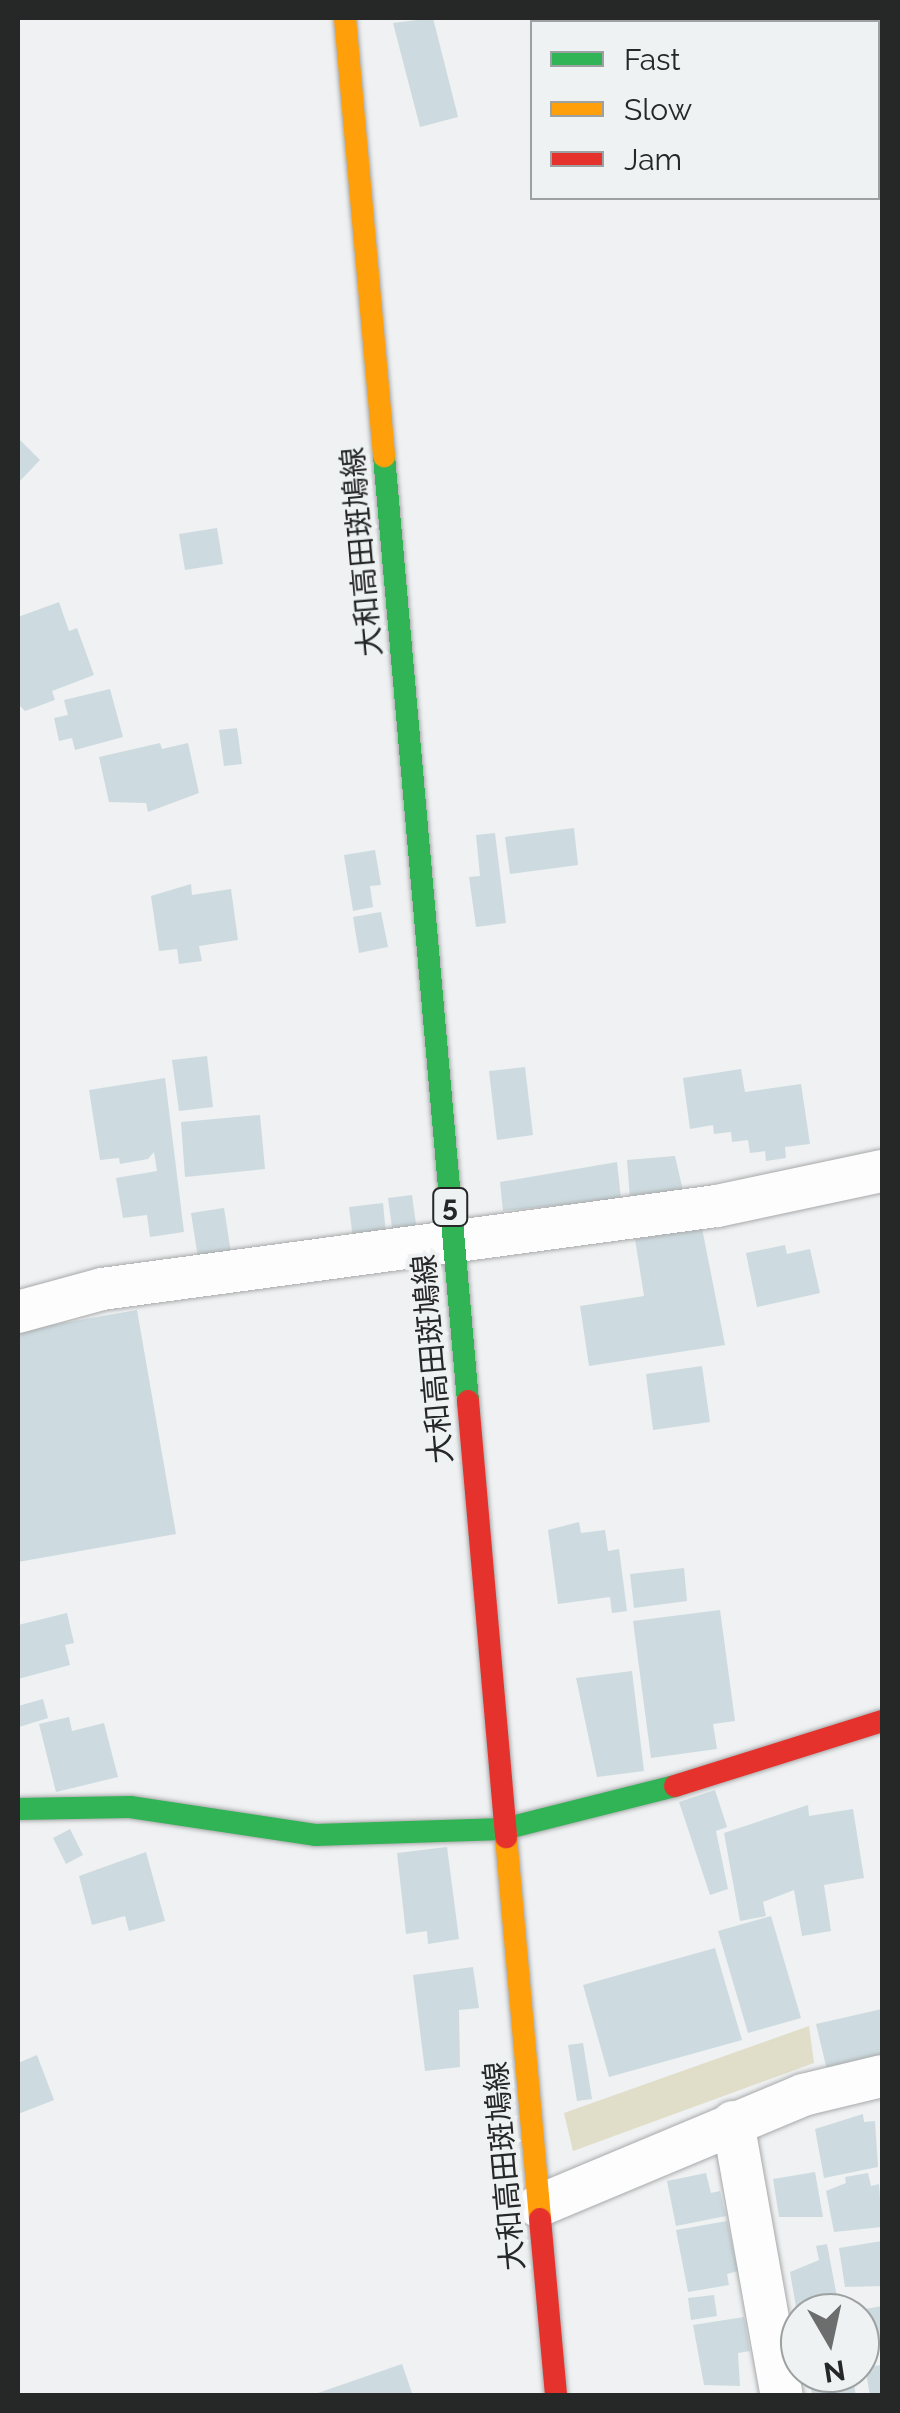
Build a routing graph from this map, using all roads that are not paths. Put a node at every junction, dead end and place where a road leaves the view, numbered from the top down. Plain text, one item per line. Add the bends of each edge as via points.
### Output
1 (345, 18) edge
2 (882, 1171) edge
3 (454, 1245) junction
4 (18, 1312) edge
5 (882, 1722) edge
6 (18, 1809) edge
7 (504, 1829) junction
8 (882, 2076) edge
9 (733, 2122) junction
10 (538, 2206) junction
11 (556, 2396) edge
12 (782, 2396) edge

1 - 3 main road, 大和高田斑鳩線 / 5
2 - 3 street via 716,1206
3 - 4 street via 102,1289
3 - 7 main road, 大和高田斑鳩線 / 5
5 - 7 main road via 601,1809
6 - 7 main road via 130,1807 315,1835
7 - 10 main road, 大和高田斑鳩線 / 5
8 - 9 street via 803,2095
9 - 10 street
9 - 12 street
10 - 11 main road, 大和高田斑鳩線 / 5

